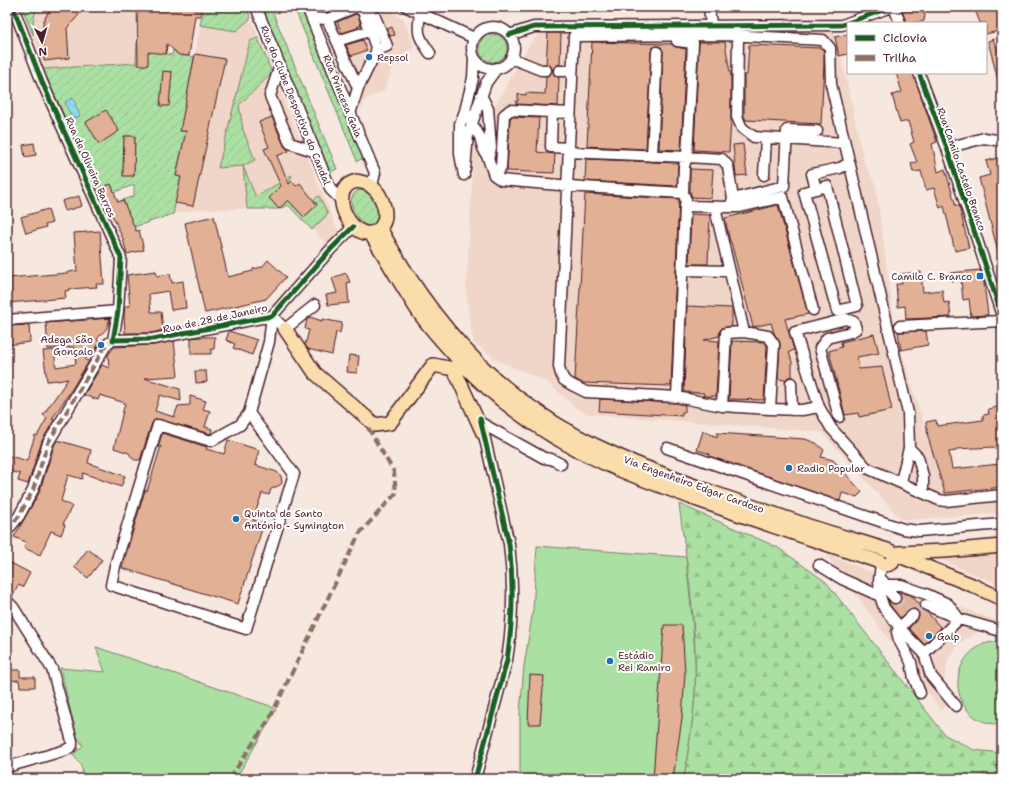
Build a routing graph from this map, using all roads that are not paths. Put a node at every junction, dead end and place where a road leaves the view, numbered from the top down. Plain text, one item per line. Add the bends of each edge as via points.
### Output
1 (13, 7) edge
2 (256, 7) edge
3 (307, 7) edge
4 (407, 7) edge
5 (709, 7) edge
6 (891, 7) edge
7 (894, 7) edge
8 (358, 8) edge
9 (420, 13) junction
10 (312, 18) junction
11 (327, 19) junction
12 (850, 22) edge
13 (900, 22) edge
14 (847, 23) edge
15 (711, 25) junction
16 (370, 31) junction
17 (509, 35) junction
18 (666, 36) junction
19 (738, 36) junction
20 (474, 38) junction
21 (337, 41) junction
22 (377, 50) junction
23 (657, 52) dead end
24 (430, 53) dead end
25 (474, 58) junction
26 (511, 58) junction
27 (280, 65) junction
28 (497, 68) junction
29 (546, 70) dead end
30 (560, 71) dead end
31 (572, 71) junction
32 (919, 74) edge
33 (358, 88) junction
34 (481, 95) junction
35 (465, 111) junction
36 (552, 112) junction
37 (350, 114) junction
38 (570, 114) junction
39 (472, 124) junction
40 (817, 132) dead end
41 (766, 138) junction
42 (786, 140) junction
43 (1002, 140) edge
44 (844, 143) junction
45 (947, 148) junction
46 (568, 150) junction
47 (316, 152) junction
48 (652, 156) junction
49 (686, 157) junction
50 (488, 158) junction
51 (849, 163) junction
52 (494, 175) junction
53 (764, 175) dead end
54 (567, 185) junction
55 (372, 186) junction
56 (816, 189) junction
57 (683, 193) junction
58 (341, 200) junction
59 (732, 203) junction
60 (685, 206) junction
61 (715, 208) junction
62 (353, 227) junction
63 (376, 231) junction
64 (682, 270) junction
65 (730, 270) junction
66 (1002, 284) edge
67 (992, 288) junction
68 (314, 305) dead end
69 (813, 310) dead end
70 (118, 311) junction
71 (272, 316) junction
72 (1002, 316) edge
73 (7, 320) edge
74 (1002, 321) edge
75 (900, 326) dead end
76 (285, 329) junction
77 (744, 332) junction
78 (113, 340) junction
79 (830, 382) junction
80 (791, 383) dead end
81 (813, 387) junction
82 (677, 397) junction
83 (722, 406) junction
84 (820, 407) junction
85 (770, 409) junction
86 (792, 410) junction
87 (249, 413) junction
88 (840, 417) dead end
89 (481, 425) junction
90 (667, 448) dead end
91 (908, 448) junction
92 (561, 464) dead end
93 (901, 482) junction
94 (679, 486) junction
95 (923, 492) junction
96 (1002, 495) edge
97 (1002, 524) edge
98 (7, 531) edge
99 (1002, 546) edge
100 (884, 559) junction
101 (819, 565) dead end
102 (883, 585) junction
103 (880, 596) junction
104 (895, 598) tunnel mouth
105 (1002, 599) edge
106 (7, 600) edge
107 (926, 605) dead end
108 (912, 615) dead end
109 (959, 619) junction
110 (900, 627) junction
111 (1000, 631) dead end
112 (924, 653) junction
113 (920, 693) dead end
114 (956, 706) dead end
115 (7, 767) edge
116 (475, 779) edge

1 - 70 street, Rua de Oliveira Barros via 42,82 121,258
2 - 27 street, Rua do Clube Desportivo do Candal
3 - 10 street, Rua Princesa Gaia
4 - 9 street
5 - 15 street
6 - 12 street
7 - 13 street
8 - 11 street
8 - 16 street
8 - 22 street via 375,17 387,46
9 - 20 street
9 - 24 street via 420,40
10 - 11 street
10 - 37 street, Rua Princesa Gaia
11 - 21 street
14 - 15 street
15 - 17 street via 534,27
16 - 21 street
16 - 22 street
17 - 20 street via 497,27 490,27
17 - 26 street via 514,48
18 - 19 street
18 - 31 street via 574,36
18 - 49 street via 670,41 693,43
19 - 41 street via 737,117 742,128 754,137
19 - 44 street via 823,40 830,48 831,84
20 - 25 street
21 - 33 street
22 - 33 street
23 - 48 street
25 - 28 street via 484,67
25 - 35 street via 473,78
26 - 28 street via 504,66
26 - 29 street
27 - 47 street, Rua do Clube Desportivo do Candal
27 - 47 street via 270,96 290,143
28 - 34 street via 486,82
30 - 31 street
31 - 38 street
32 - 45 street, Rua Camilo Castelo Branco
33 - 37 street
34 - 39 street
34 - 50 street via 488,109 491,148
35 - 39 street
35 - 39 street via 460,124 460,154 464,175 468,135
36 - 38 street
36 - 46 street via 551,147
36 - 52 street via 510,110 504,114 501,168
37 - 55 street, Rua Princesa Gaia via 375,173
38 - 46 street
39 - 50 street
40 - 42 street via 787,130
41 - 42 street
41 - 53 street
42 - 44 street
42 - 59 street via 784,186
43 - 45 street via 984,138
44 - 51 street
45 - 67 street, Rua Camilo Castelo Branco
46 - 48 street
46 - 54 street
47 - 58 street, Rua do Clube Desportivo do Candal via 331,190
48 - 49 street
49 - 57 street
49 - 59 street via 722,159 728,166
50 - 52 street
51 - 56 street via 840,168 812,174
51 - 91 street via 908,413
52 - 54 street via 500,180
54 - 57 street
54 - 82 street via 559,367 564,380 586,392
55 - 58 main road via 357,181 351,182 343,192
55 - 63 main road via 381,198 385,210 385,219
56 - 56 street via 827,186 857,306 837,311 804,192
57 - 60 street
58 - 62 main road
59 - 61 street
59 - 69 street via 739,207 783,197
60 - 61 street
60 - 64 street
61 - 65 street
62 - 63 main road via 361,232
62 - 71 street, Rua de 28 de Janeiro via 331,248
63 - 94 main road, Via Engenheiro Edgar Cardoso via 393,251 425,312 508,390 576,436 656,472
64 - 65 street
64 - 82 street
65 - 77 street
66 - 67 street
67 - 72 street, Rua Camilo Castelo Branco
68 - 76 street
70 - 73 street
70 - 78 street, Rua de Oliveira Barros
71 - 76 street, Rua de 28 de Janeiro
71 - 78 street, Rua de 28 de Janeiro via 154,339
71 - 87 street via 269,342
74 - 75 street
76 - 89 main road via 316,373 375,426 390,423 433,365 454,369
77 - 83 street via 726,333
77 - 85 street via 768,336 774,344
78 - 98 street via 106,345 48,443 33,490 19,516
79 - 81 street
79 - 81 street via 820,348 827,338 856,329 854,322 846,319 795,332
79 - 88 street
80 - 86 street
81 - 84 street
82 - 83 street
83 - 85 street
84 - 86 street
84 - 93 street via 831,428 868,468
85 - 86 street
87 - 87 street via 294,474 246,629 111,585 158,425 211,441 240,425
89 - 92 street via 544,458
89 - 116 street via 509,544 513,602 507,660
90 - 97 street via 903,529 919,531
91 - 93 street
91 - 95 street via 918,457 923,476
93 - 95 street
94 - 100 main road, Via Engenheiro Edgar Cardoso
94 - 100 main road, Via Engenheiro Edgar Cardoso via 745,517 848,551
95 - 96 street via 946,501
99 - 100 main road
100 - 102 street
100 - 103 street via 879,581
100 - 105 main road, Via Engenheiro Edgar Cardoso via 972,584
101 - 103 street via 851,584
102 - 104 street
102 - 109 street via 901,585 926,594 948,604
103 - 110 street via 884,608
106 - 115 street via 52,669 72,741 72,746 66,750
107 - 109 street
108 - 110 street
109 - 111 street
109 - 112 street
110 - 112 street
110 - 113 street via 897,632 899,640 911,662
112 - 114 street via 931,676

